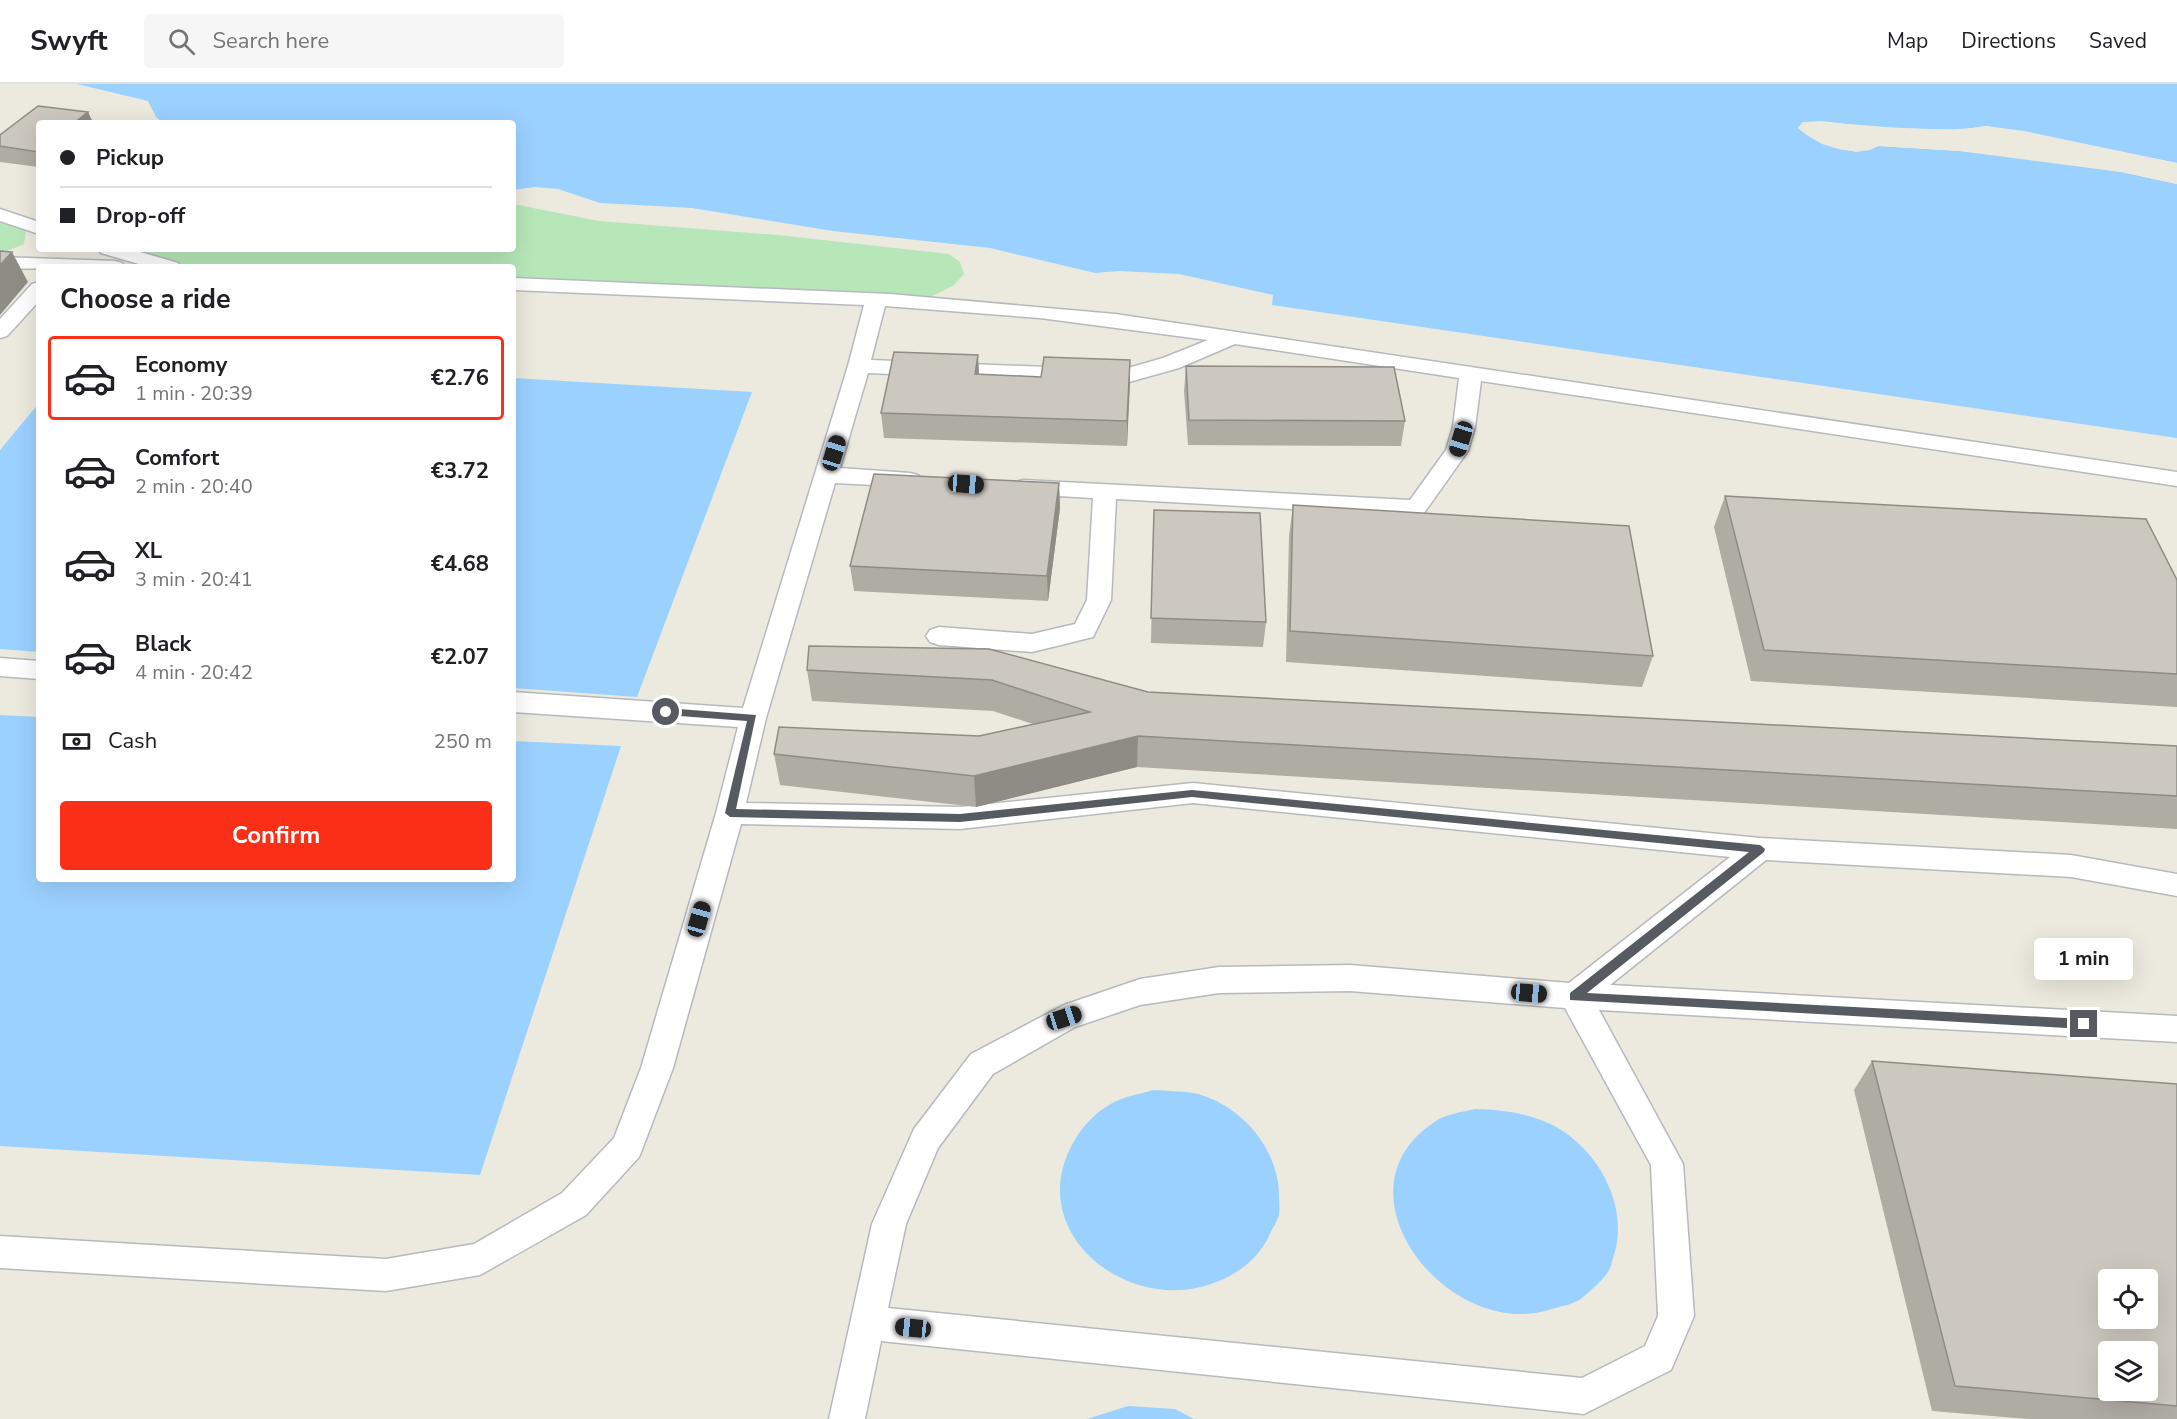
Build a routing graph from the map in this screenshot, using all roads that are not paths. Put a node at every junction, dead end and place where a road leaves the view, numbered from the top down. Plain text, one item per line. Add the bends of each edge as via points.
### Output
1 (0, 215) edge
2 (36, 227) edge
3 (118, 252) edge
4 (0, 262) edge
5 (36, 264) edge
6 (160, 264) edge
7 (516, 284) edge
8 (36, 291) edge
9 (876, 300) junction
10 (0, 332) edge
11 (1233, 338) junction
12 (859, 366) junction
13 (1471, 373) junction
14 (827, 475) junction
15 (2177, 479) edge
16 (932, 482) edge
17 (1001, 486) edge
18 (1105, 492) junction
19 (939, 636) dead end
20 (0, 667) edge
21 (36, 670) edge
22 (516, 702) edge
23 (753, 718) junction
24 (730, 813) junction
25 (1760, 849) junction
26 (2177, 885) edge
27 (1574, 996) junction
28 (2177, 1029) edge
29 (0, 1252) edge
30 (867, 1323) junction
31 (847, 1419) edge

1 - 2 lane
3 - 6 lane
4 - 5 lane
7 - 9 lane
8 - 10 lane
9 - 11 lane via 1026,309
9 - 12 lane
11 - 12 lane via 1171,363 1122,377
11 - 13 lane
12 - 14 lane
13 - 15 lane
13 - 18 lane via 1457,451 1416,508
14 - 16 lane
14 - 23 lane
17 - 18 lane
18 - 19 lane via 1099,600 1084,631 1032,643
20 - 21 lane
22 - 23 lane
23 - 24 lane
24 - 25 lane via 960,818 1192,794
24 - 29 lane via 657,1068 627,1147 574,1204 480,1259 386,1275
25 - 26 lane via 2071,866
25 - 27 lane
27 - 28 lane
27 - 30 lane via 1350,978 1219,980 1140,992 1064,1018 982,1064 925,1139 889,1224
27 - 30 lane via 1667,1164 1676,1316 1658,1358 1584,1396
30 - 31 lane

